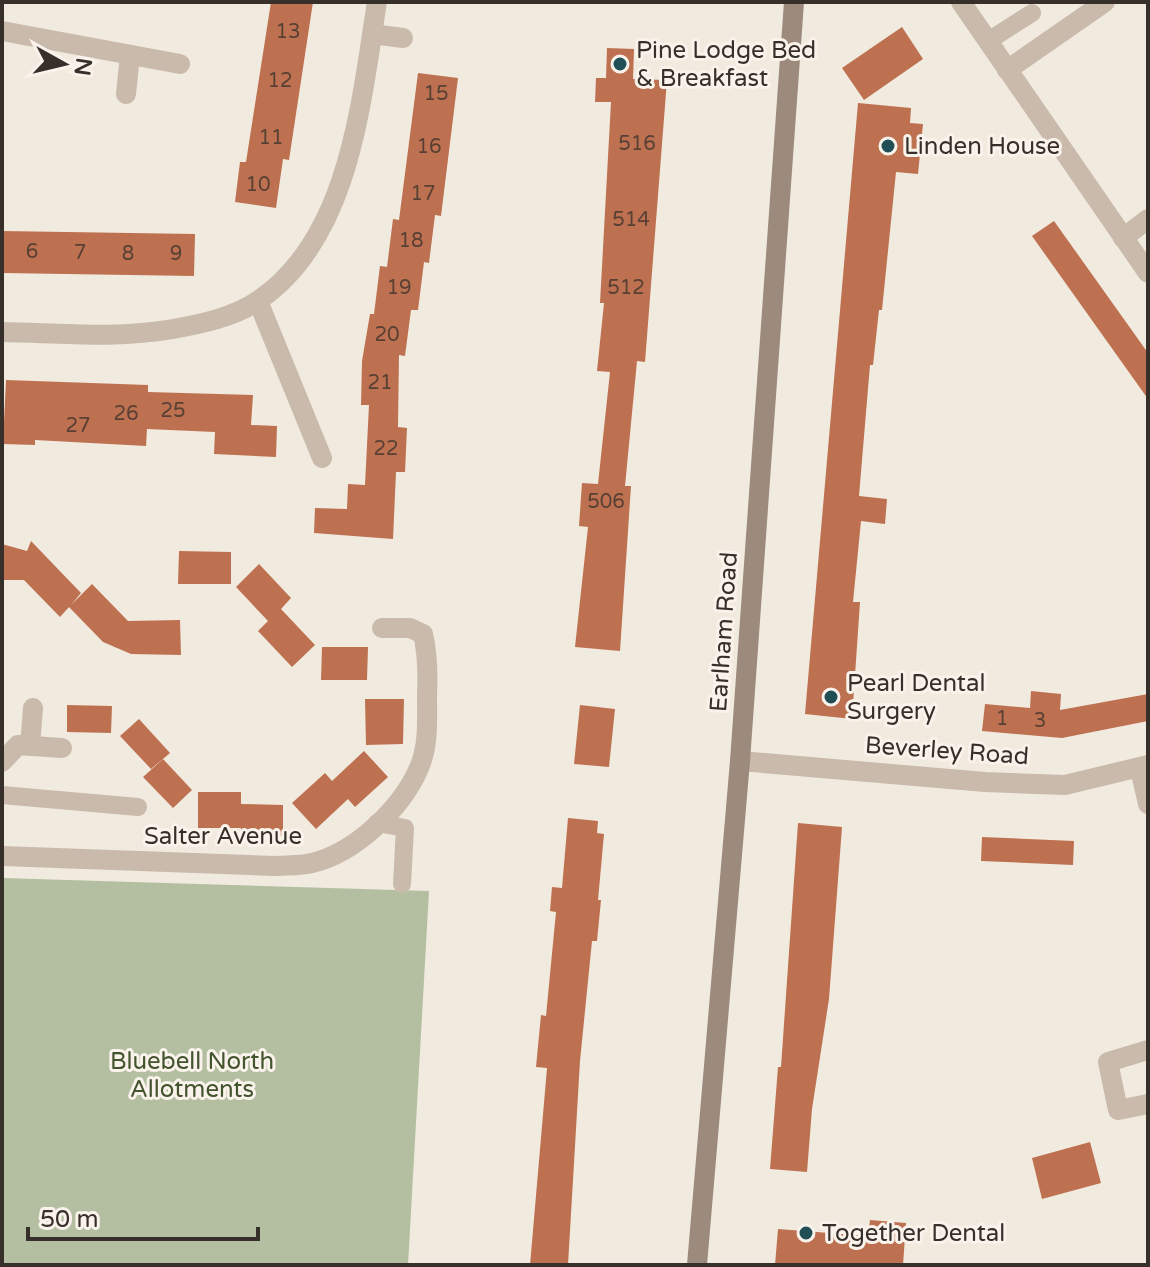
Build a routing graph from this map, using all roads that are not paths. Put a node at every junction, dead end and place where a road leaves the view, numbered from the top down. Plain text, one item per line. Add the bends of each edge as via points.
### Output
1 (377, 2) edge
2 (794, 2) edge
3 (961, 2) edge
4 (1105, 2) edge
5 (1032, 13) dead end
6 (2, 31) edge
7 (372, 34) junction
8 (403, 38) dead end
9 (988, 41) junction
10 (130, 55) junction
11 (180, 64) dead end
12 (1007, 70) junction
13 (126, 94) dead end
14 (1148, 219) edge
15 (1123, 238) junction
16 (1148, 273) edge
17 (258, 301) junction
18 (2, 332) edge
19 (322, 458) dead end
20 (382, 628) dead end
21 (33, 708) dead end
22 (30, 746) junction
23 (62, 748) dead end
24 (740, 761) junction
25 (2, 762) edge
26 (1144, 767) edge
27 (2, 795) edge
28 (1148, 804) edge
29 (138, 807) dead end
30 (377, 823) junction
31 (2, 856) edge
32 (402, 884) dead end
33 (1148, 1050) edge
34 (1148, 1104) edge
35 (697, 1265) edge

1 - 7 street
2 - 24 main road, Earlham Road
3 - 9 street
4 - 12 street
5 - 9 lane
6 - 10 street
7 - 8 street
7 - 17 street via 341,178 319,231 291,272
9 - 12 street
10 - 11 street
10 - 13 street
12 - 15 street
14 - 15 street
15 - 16 street
17 - 18 street via 224,317 171,329
17 - 19 street
20 - 30 street, Salter Avenue via 410,621 423,634 428,654 427,737 419,767
21 - 22 street
22 - 23 street
22 - 25 street via 18,745
24 - 26 street, Beverley Road via 1065,785
24 - 35 main road, Earlham Road
26 - 28 street
27 - 29 lane
30 - 31 street, Salter Avenue via 344,850 311,863
30 - 32 lane via 405,828
33 - 34 street via 1108,1062 1118,1110

